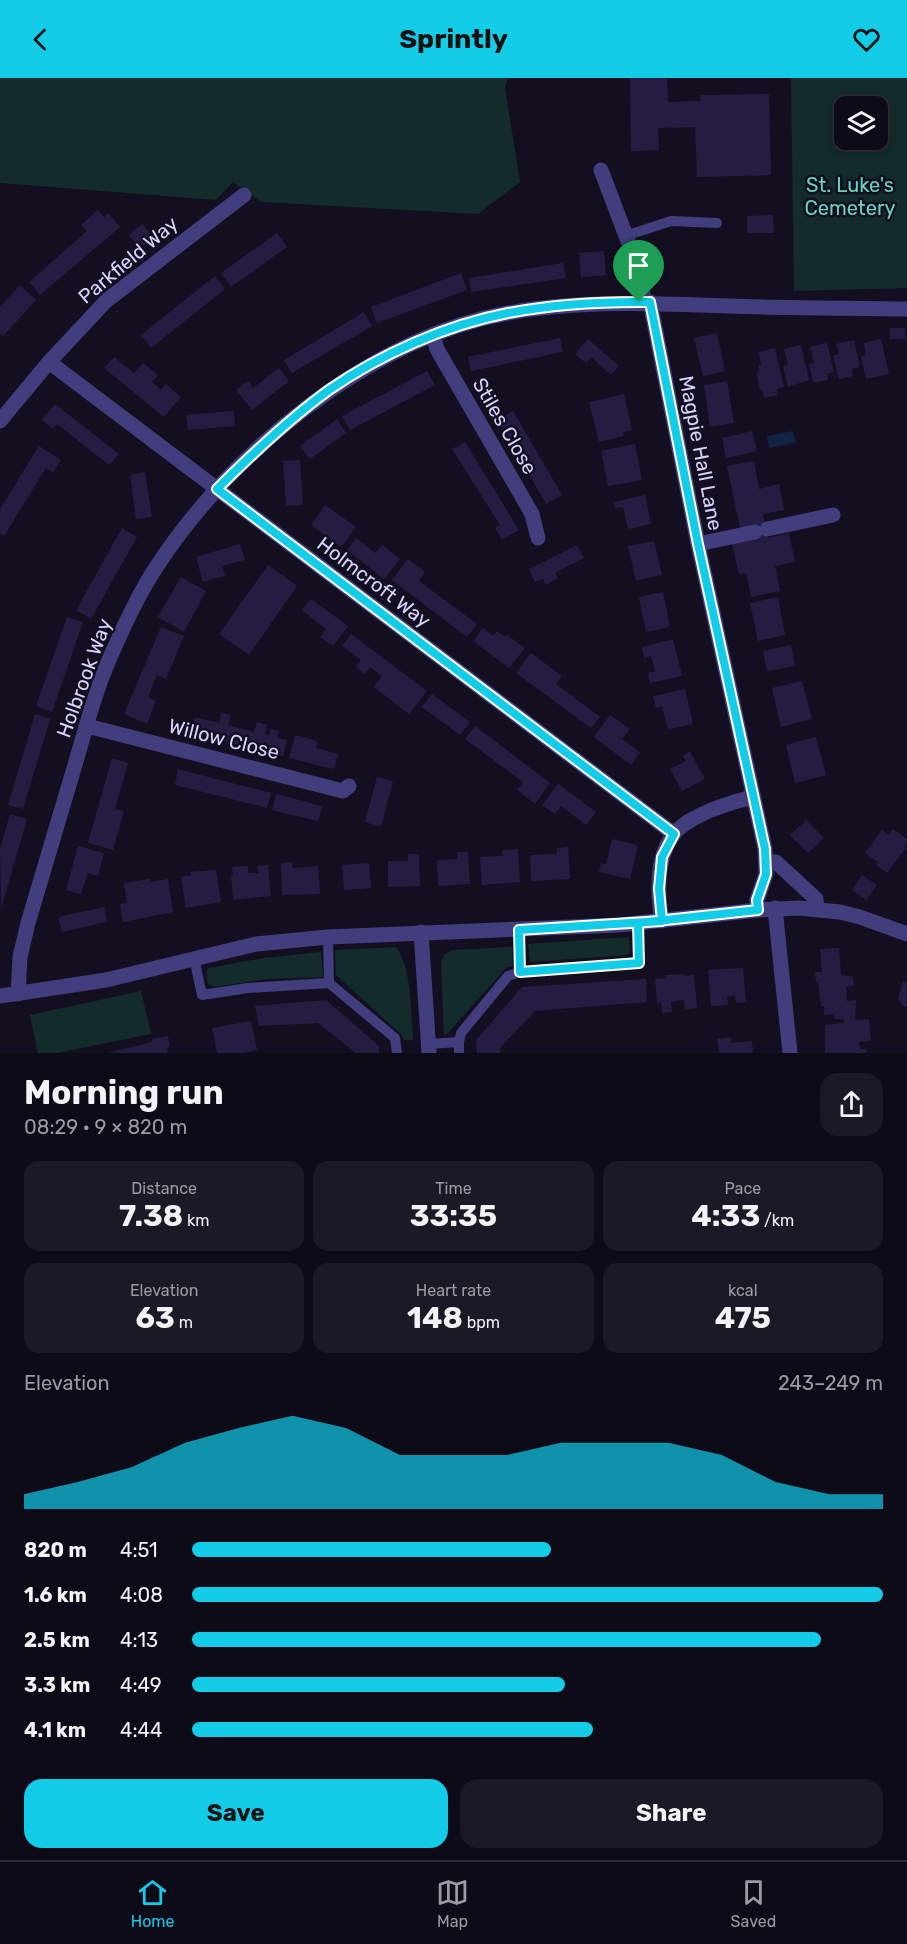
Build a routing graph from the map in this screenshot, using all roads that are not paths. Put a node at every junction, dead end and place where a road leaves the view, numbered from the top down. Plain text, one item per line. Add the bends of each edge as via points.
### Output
1 (601, 170) dead end
2 (244, 195) dead end
3 (717, 223) dead end
4 (625, 236) junction
5 (645, 302) junction
6 (907, 309) edge
7 (433, 336) junction
8 (49, 362) junction
9 (0, 422) edge
10 (217, 489) junction
11 (833, 515) dead end
12 (538, 538) dead end
13 (698, 544) junction
14 (87, 726) junction
15 (349, 786) dead end
16 (752, 797) junction
17 (674, 834) junction
18 (767, 862) junction
19 (775, 908) junction
20 (817, 909) junction
21 (758, 910) junction
22 (662, 921) junction
23 (638, 923) junction
24 (519, 930) junction
25 (421, 932) junction
26 (907, 934) edge
27 (328, 937) junction
28 (194, 958) junction
29 (520, 972) junction
30 (329, 983) junction
31 (18, 994) junction
32 (0, 996) edge
33 (459, 1047) edge
34 (428, 1048) edge
35 (397, 1053) edge
36 (790, 1053) edge

1 - 4 street, Magpie Hall Lane
2 - 8 street, Parkfield Way via 106,301
3 - 4 lane via 671,221
4 - 5 street, Magpie Hall Lane
5 - 6 street
5 - 7 street, Holbrook Way via 599,302 507,313
5 - 13 street, Magpie Hall Lane
7 - 10 street, Holbrook Way via 328,391
7 - 12 street, Stiles Close via 532,514
8 - 9 street, Parkfield Way
8 - 10 street, Holmcroft Way
10 - 14 street, Holbrook Way via 156,566 110,657
10 - 17 street, Holmcroft Way
11 - 13 street
13 - 16 street, Magpie Hall Lane
14 - 15 street, Willow Close via 343,791
14 - 31 street, Holbrook Way via 28,923 20,957
16 - 17 street via 699,816
16 - 18 street, Magpie Hall Lane
17 - 22 street via 662,857
18 - 20 street via 776,862 816,899
18 - 21 street, Magpie Hall Lane
19 - 20 street
19 - 21 street
19 - 36 street
20 - 26 street via 860,917
21 - 22 street
22 - 23 street
23 - 24 street
23 - 29 lane via 639,963
24 - 25 street
24 - 29 lane
25 - 27 street
25 - 34 street
27 - 28 street via 256,944
27 - 30 lane
28 - 30 lane via 202,995
28 - 31 street via 106,980
29 - 33 lane via 508,976 462,1033
30 - 35 lane via 395,1038
31 - 32 street
33 - 34 lane

